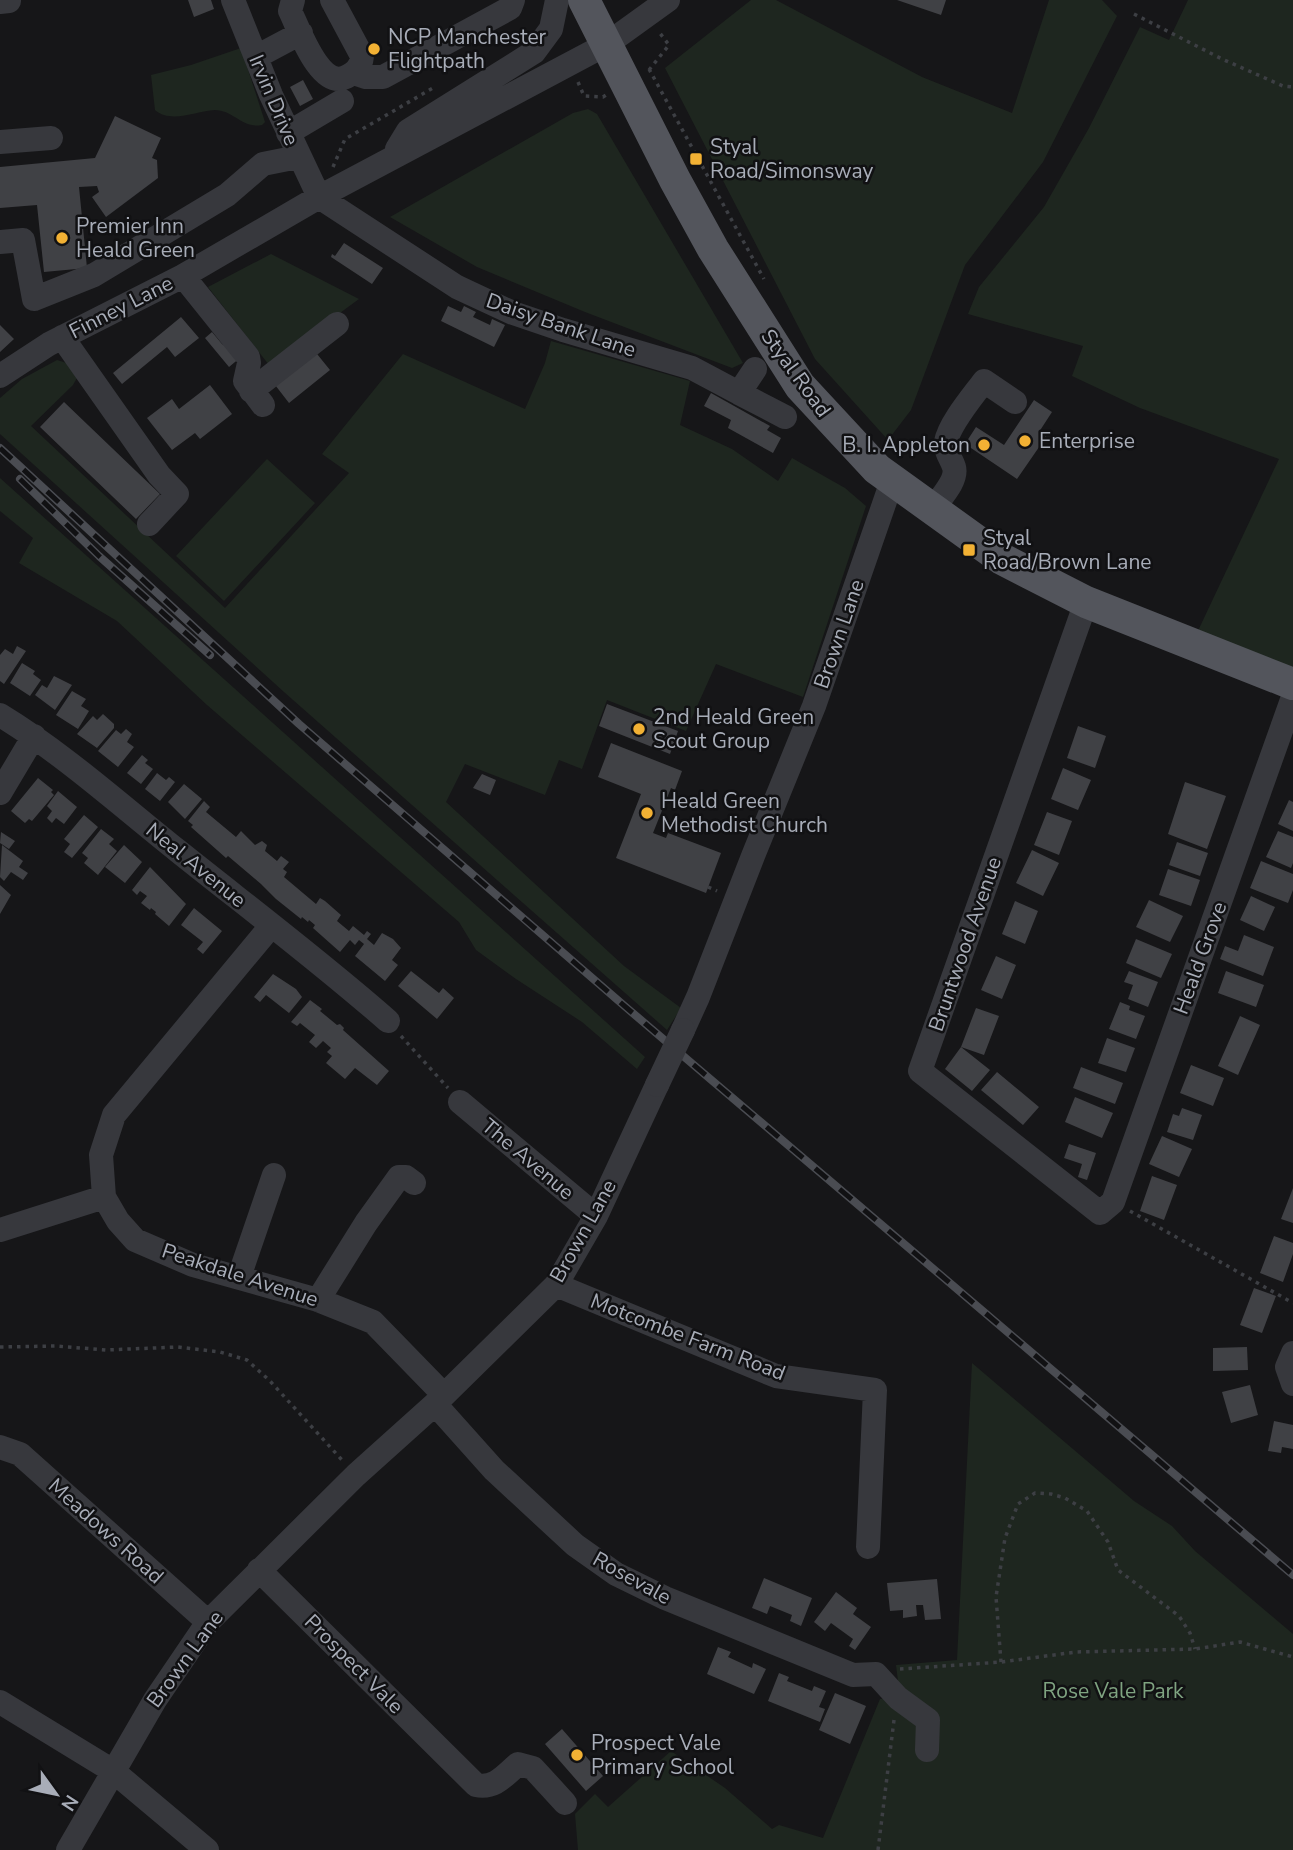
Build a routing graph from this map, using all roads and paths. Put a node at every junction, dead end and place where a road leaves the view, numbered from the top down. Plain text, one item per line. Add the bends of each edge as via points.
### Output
1 (233, 0) edge
2 (293, 0) edge
3 (332, 0) edge
4 (513, 0) edge
5 (557, 0) edge
6 (584, 0) edge
7 (668, 0) edge
8 (1135, 14) dead end
9 (301, 33) junction
10 (607, 44) junction
11 (256, 57) junction
12 (649, 69) dead end
13 (354, 73) junction
14 (1293, 87) edge
15 (342, 101) dead end
16 (288, 133) junction
17 (51, 138) dead end
18 (0, 142) edge
19 (298, 157) junction
20 (391, 159) junction
21 (318, 197) junction
22 (0, 242) edge
23 (183, 276) junction
24 (766, 284) dead end
25 (337, 324) dead end
26 (62, 337) junction
27 (755, 369) dead end
28 (0, 376) edge
29 (739, 393) junction
30 (1015, 402) dead end
31 (785, 417) dead end
32 (892, 481) junction
33 (932, 510) junction
34 (149, 524) dead end
35 (1086, 602) junction
36 (1293, 684) edge
37 (1293, 697) edge
38 (0, 715) edge
39 (34, 736) junction
40 (0, 793) edge
41 (708, 887) dead end
42 (719, 891) dead end
43 (271, 926) junction
44 (388, 1021) joint
45 (460, 1102) joint
46 (274, 1175) dead end
47 (414, 1183) dead end
48 (104, 1197) junction
49 (1106, 1207) junction
50 (596, 1216) junction
51 (0, 1230) edge
52 (239, 1277) junction
53 (556, 1285) junction
54 (318, 1300) junction
55 (1293, 1303) edge
56 (0, 1347) edge
57 (1293, 1353) edge
58 (1293, 1384) edge
59 (439, 1399) junction
60 (0, 1447) edge
61 (356, 1475) junction
62 (868, 1547) dead end
63 (259, 1570) junction
64 (208, 1622) junction
65 (1195, 1649) junction
66 (1293, 1657) edge
67 (1001, 1662) junction
68 (901, 1669) junction
69 (876, 1674) junction
70 (898, 1698) junction
71 (0, 1702) edge
72 (927, 1750) dead end
73 (113, 1771) junction
74 (565, 1803) dead end
75 (68, 1850) edge
76 (207, 1850) edge
77 (878, 1850) edge

1 - 11 street, Irvin Drive
2 - 9 street via 290,11
3 - 13 street via 362,56
4 - 13 street via 510,8 383,77
5 - 20 street, Finney Lane via 551,29 534,52 408,131
6 - 10 main road, Styal Road
7 - 10 street, Finney Lane
8 - 14 path via 1222,59
9 - 11 street
9 - 13 street via 320,70 330,78 340,80
10 - 20 street, Finney Lane
10 - 32 main road, Styal Road via 713,249 800,386
11 - 16 street, Irvin Drive
12 - 24 path
15 - 16 street
16 - 19 street, Irvin Drive
17 - 18 street
19 - 21 street, Irvin Drive
19 - 22 street via 263,164 227,195 104,270 34,299 23,240
20 - 21 street, Finney Lane
21 - 23 street, Finney Lane
21 - 29 street, Daisy Bank Lane via 468,292 513,313 692,368
23 - 25 street via 248,357 244,381 257,398
23 - 26 street, Finney Lane
26 - 28 street, Finney Lane
26 - 34 street via 177,494
27 - 29 street
29 - 31 street, Daisy Bank Lane
30 - 33 street via 984,381 949,433 946,443 954,478
32 - 33 main road, Styal Road
32 - 50 street, Brown Lane, bridge via 814,706 683,1030
33 - 35 main road, Styal Road via 1002,559
35 - 36 main road, Styal Road
35 - 49 street, Bruntwood Avenue via 920,1071
37 - 49 street, Heald Grove
38 - 39 street, Neal Avenue
39 - 40 street
39 - 43 street, Neal Avenue
41 - 42 path
43 - 44 street, Neal Avenue
43 - 48 street, Peakdale Avenue via 114,1115 101,1155
44 - 45 path
45 - 50 street, The Avenue
46 - 52 street
47 - 54 street via 399,1177
48 - 51 street
48 - 52 street, Peakdale Avenue via 135,1240 193,1265
49 - 55 path
50 - 53 street, Brown Lane
52 - 54 street, Peakdale Avenue
53 - 59 street, Brown Lane
53 - 62 street, Motcombe Farm Road via 776,1376 876,1390
54 - 59 street, Peakdale Avenue via 373,1322
56 - 61 path via 178,1347 247,1360
57 - 58 street via 1287,1367
59 - 61 street, Brown Lane
59 - 69 street, Rosevale via 504,1479 575,1545 616,1574 853,1675
60 - 64 street, Meadows Road via 20,1454
61 - 63 street, Brown Lane
63 - 64 street, Brown Lane
63 - 74 street, Prospect Vale via 476,1785 495,1785 518,1764 533,1768
64 - 73 street, Brown Lane
65 - 66 path via 1240,1642
65 - 67 path via 1076,1652
65 - 67 path via 1179,1616 1118,1570 1108,1542 1087,1511 1065,1498 1035,1493 1018,1504 1005,1538 996,1597
67 - 68 path
68 - 69 path
68 - 70 path
69 - 70 street
70 - 72 street via 929,1720
70 - 77 path
71 - 73 street
73 - 75 street, Brown Lane
73 - 76 street

